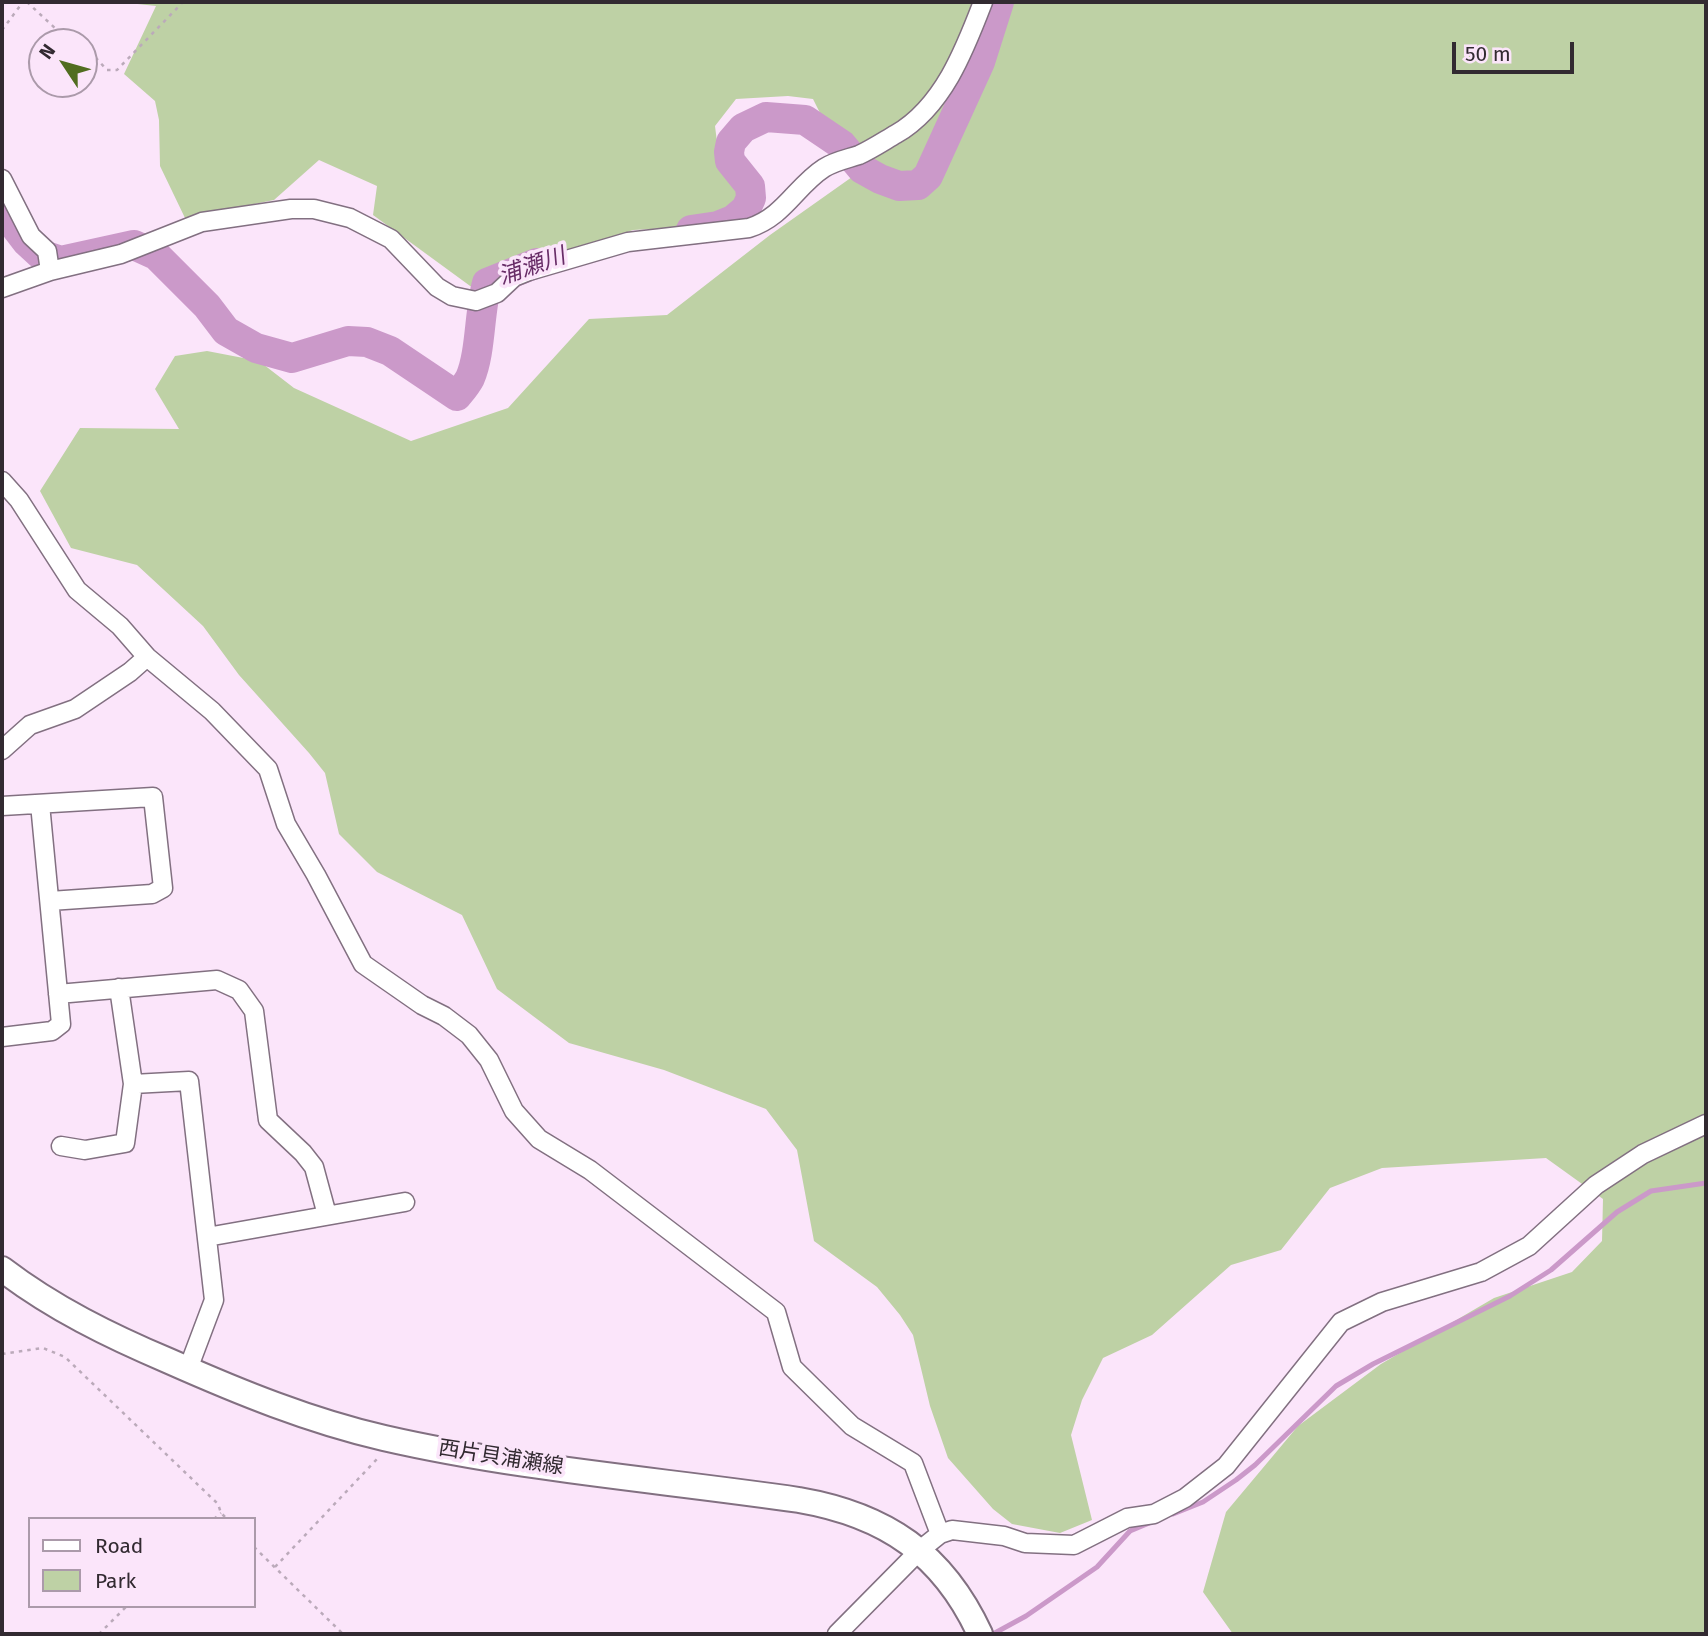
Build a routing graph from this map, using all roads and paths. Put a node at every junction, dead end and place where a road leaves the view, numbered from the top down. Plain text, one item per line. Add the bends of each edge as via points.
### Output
1 (25, 2) edge
2 (183, 2) edge
3 (983, 2) edge
4 (55, 28) edge
5 (2, 30) edge
6 (98, 60) edge
7 (2, 179) edge
8 (50, 271) junction
9 (2, 288) edge
10 (2, 481) edge
11 (147, 657) junction
12 (2, 750) edge
13 (40, 804) junction
14 (2, 806) edge
15 (50, 901) junction
16 (119, 988) junction
17 (58, 994) junction
18 (2, 1037) edge
19 (133, 1084) junction
20 (1706, 1124) edge
21 (61, 1146) dead end
22 (405, 1202) dead end
23 (327, 1215) junction
24 (207, 1237) junction
25 (2, 1269) edge
26 (2, 1354) edge
27 (188, 1369) junction
28 (383, 1438) junction
29 (221, 1513) junction
30 (216, 1517) edge
31 (225, 1517) edge
32 (940, 1534) junction
33 (256, 1548) edge
34 (920, 1549) junction
35 (275, 1567) junction
36 (125, 1608) edge
37 (978, 1629) edge
38 (99, 1634) edge
39 (343, 1634) edge
40 (837, 1634) edge

1 - 4 path
1 - 5 path
2 - 6 path via 117,70 107,69
3 - 8 street via 959,61 919,116 870,149 821,170 766,223 750,228 628,242 514,277 497,293 476,301 452,296 438,287 391,239 350,218 314,209 202,222 121,254
7 - 8 street via 31,236 47,251
8 - 9 street
10 - 11 street via 77,590 120,626
11 - 12 street via 75,709 30,726
11 - 32 street via 212,711 268,769 286,824 363,964 469,1035 489,1060 514,1111 539,1139 590,1170 776,1312 792,1367 852,1426 913,1463
13 - 14 street
13 - 15 street
13 - 15 street via 153,797 163,888 152,894
15 - 17 street
16 - 17 street
16 - 19 street
16 - 23 street via 216,980 239,990 254,1011 268,1120 314,1167
17 - 18 street via 61,1024 52,1031
19 - 21 street via 125,1143 85,1150
19 - 24 street via 189,1081
20 - 32 street via 1643,1154 1608,1177 1529,1246 1481,1272 1382,1302 1341,1322 1226,1466 1185,1498 1154,1514 1127,1518 1074,1545 1025,1543 952,1530
22 - 23 street
23 - 24 street
24 - 27 street via 214,1300
25 - 27 main road, 西片貝浦瀬線 via 62,1309
26 - 29 path via 43,1348 65,1357 218,1504
27 - 28 main road, 西片貝浦瀬線 via 250,1396
28 - 34 main road, 西片貝浦瀬線 via 471,1455 825,1504 871,1521
28 - 35 path via 378,1459
29 - 30 path
29 - 31 path
32 - 34 street
33 - 35 path
34 - 37 main road, 西片貝浦瀬線 via 960,1594
34 - 40 street
35 - 39 path
36 - 38 path

